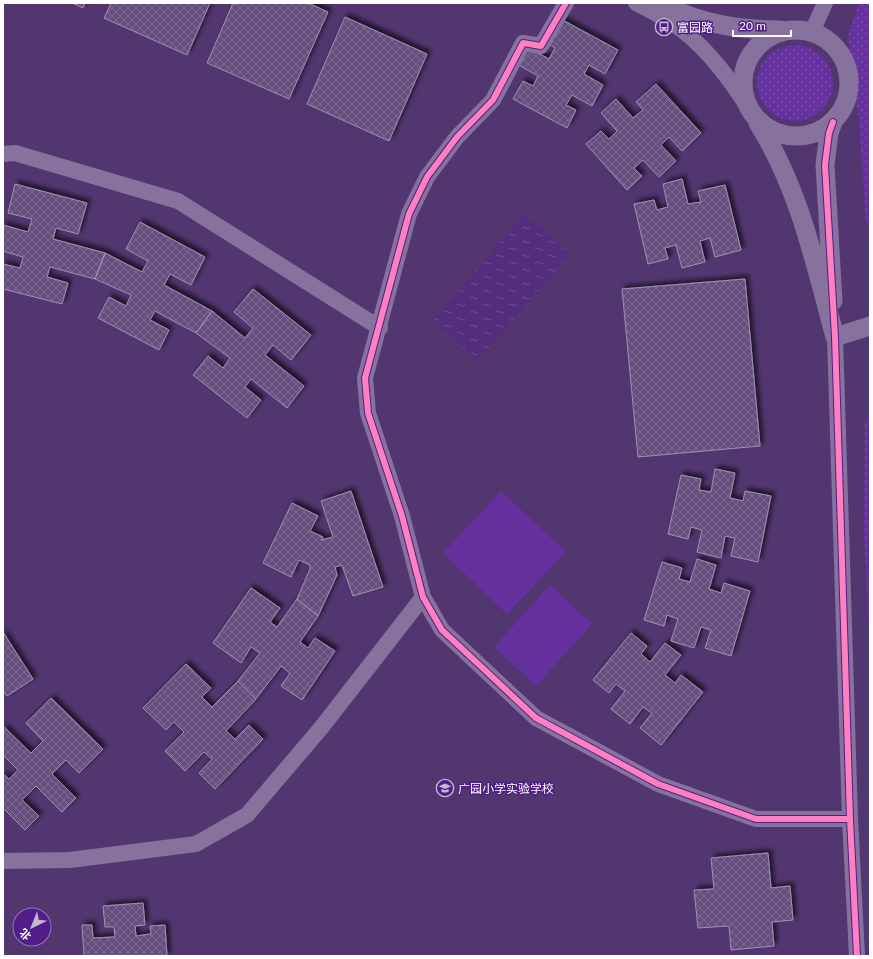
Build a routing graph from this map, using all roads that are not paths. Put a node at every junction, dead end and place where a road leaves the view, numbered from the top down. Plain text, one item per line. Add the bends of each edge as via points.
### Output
1 (566, 3) edge
2 (636, 3) edge
3 (661, 3) edge
4 (824, 3) edge
5 (786, 30) junction
6 (812, 32) junction
7 (752, 113) junction
8 (833, 122) junction
9 (3, 154) edge
10 (870, 326) edge
11 (380, 328) junction
12 (835, 336) junction
13 (423, 597) junction
14 (850, 819) junction
15 (3, 861) edge
16 (857, 956) edge

1 - 11 street via 541,46 524,43 492,100 457,137 427,177 409,214 395,260
2 - 7 street via 668,20 698,44 728,77
3 - 5 street via 684,15 707,22 761,30
4 - 6 street
5 - 6 street
5 - 7 street via 759,44 746,62 742,82 743,94
6 - 8 street via 832,44 844,60 847,69 848,96
7 - 8 street via 768,129 786,136 806,136
7 - 12 street via 778,158 796,198
8 - 12 street via 825,165
9 - 11 street via 15,153 178,201
10 - 12 street
11 - 13 street via 365,378 368,413 402,516
12 - 14 street
13 - 14 street via 442,630 536,718 658,784 756,819
13 - 15 street via 321,728 247,815 196,844 70,860
14 - 16 street

